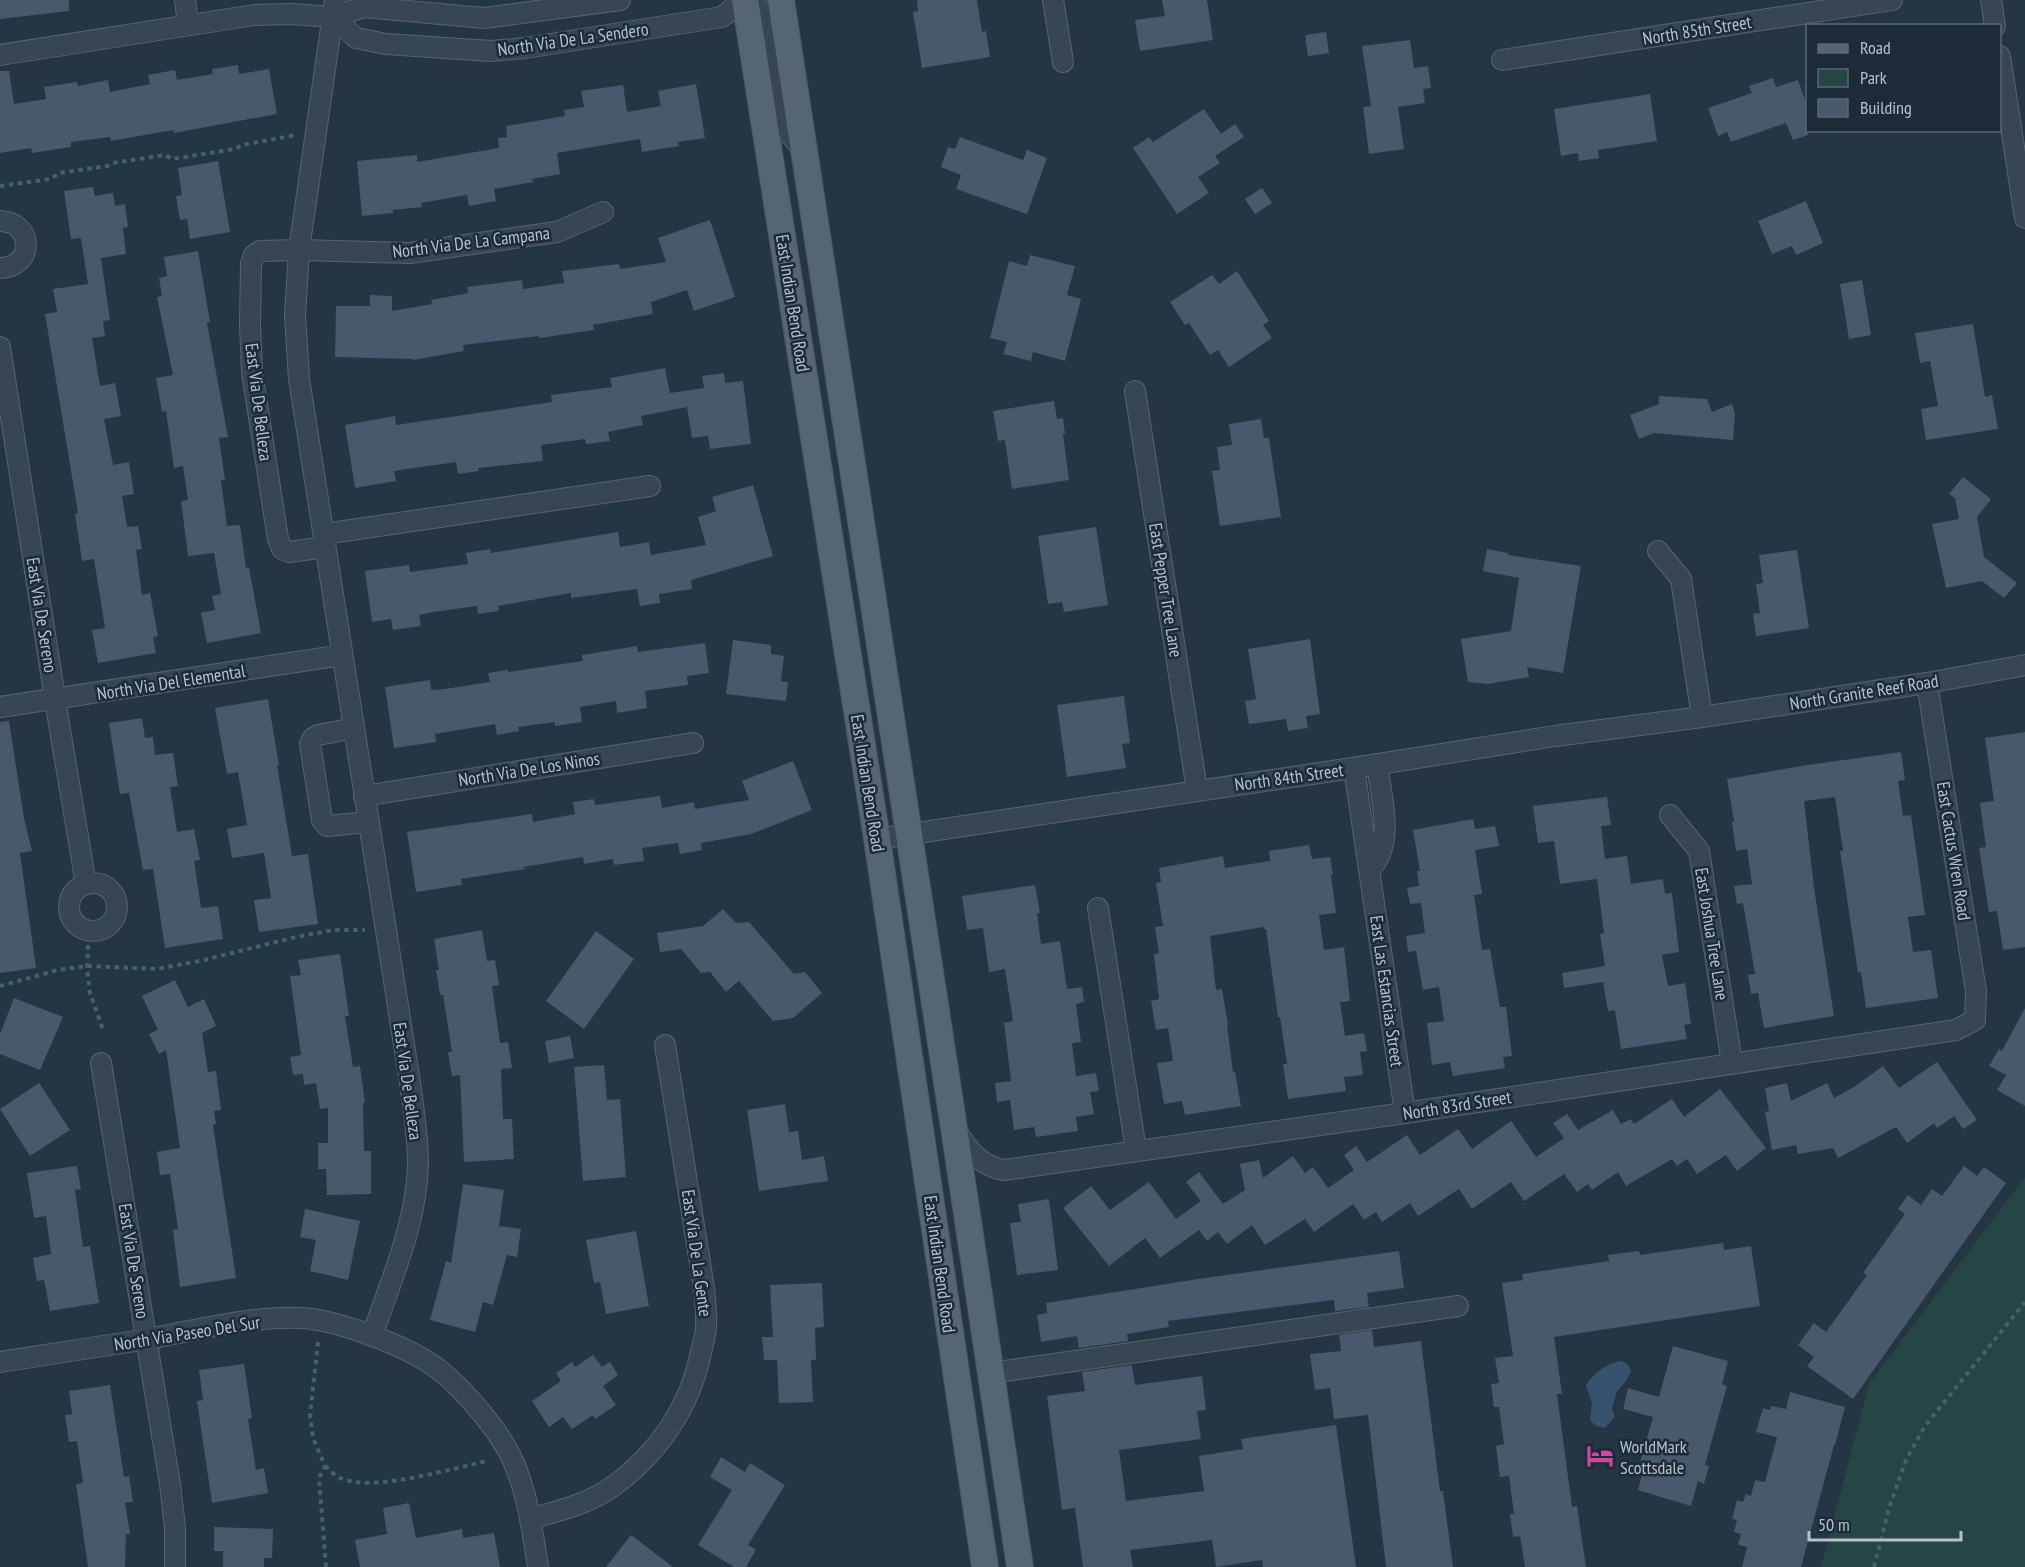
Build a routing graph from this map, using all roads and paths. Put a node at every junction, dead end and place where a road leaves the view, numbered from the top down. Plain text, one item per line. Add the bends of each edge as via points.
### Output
1 (185, 0) edge
2 (620, 0) edge
3 (745, 0) edge
4 (781, 0) edge
5 (1053, 0) edge
6 (1893, 0) edge
7 (1991, 0) edge
8 (334, 8) edge
9 (188, 24) junction
10 (1995, 24) edge
11 (0, 55) edge
12 (1502, 60) dead end
13 (1063, 62) dead end
14 (2001, 62) edge
15 (296, 135) dead end
16 (804, 152) junction
17 (0, 186) edge
18 (603, 212) dead end
19 (2025, 218) edge
20 (0, 220) edge
21 (299, 250) junction
22 (0, 268) edge
23 (0, 346) edge
24 (1135, 391) dead end
25 (650, 486) dead end
26 (325, 541) junction
27 (1658, 551) dead end
28 (342, 655) junction
29 (2025, 665) edge
30 (1928, 683) junction
31 (55, 700) junction
32 (0, 708) edge
33 (1702, 717) junction
34 (354, 728) junction
35 (693, 743) dead end
36 (1377, 765) junction
37 (1354, 768) junction
38 (1197, 790) junction
39 (364, 796) junction
40 (1670, 815) dead end
41 (368, 822) junction
42 (909, 834) junction
43 (877, 839) junction
44 (1369, 870) junction
45 (86, 884) dead end
46 (1098, 908) dead end
47 (365, 930) dead end
48 (88, 945) dead end
49 (87, 966) junction
50 (0, 986) edge
51 (1976, 1020) joint
52 (103, 1030) dead end
53 (666, 1045) dead end
54 (101, 1063) dead end
55 (1732, 1063) junction
56 (1404, 1113) junction
57 (954, 1128) junction
58 (1136, 1150) junction
59 (2025, 1302) edge
60 (1458, 1306) dead end
61 (372, 1336) junction
62 (146, 1339) junction
63 (318, 1342) dead end
64 (0, 1362) edge
65 (991, 1373) junction
66 (488, 1461) dead end
67 (325, 1466) junction
68 (530, 1519) junction
69 (175, 1567) edge
70 (326, 1567) edge
71 (538, 1567) edge
72 (985, 1567) edge
73 (1020, 1567) edge
74 (1874, 1567) edge

1 - 9 street
2 - 8 street, North Via De La Sendero via 484,18
3 - 8 street, North Via De La Sendero via 722,17 491,51 386,44 356,38
3 - 16 street via 761,11 767,24 786,129
3 - 43 main road, East Indian Bend Road
4 - 16 main road, East Indian Bend Road
5 - 13 street
6 - 12 street, North 85th Street
7 - 10 street
8 - 9 street, North Via De La Sendero
8 - 21 street, East Via De Belleza
9 - 11 street, North Via De La Sendero
14 - 19 street
15 - 17 path via 172,159 165,155 113,163 58,173 51,179
16 - 42 main road, East Indian Bend Road
18 - 21 street, North Via De La Campana via 557,232 409,254
20 - 22 street via 21,229 27,248 16,265
21 - 26 street, East Via De Belleza via 296,348
21 - 26 street, East Via De Belleza via 260,251 254,255 252,372 282,549 289,552
23 - 31 street, East Via De Sereno
24 - 38 street, East Pepper Tree Lane
25 - 26 street
26 - 28 street, East Via De Belleza
27 - 33 street via 1681,579
28 - 31 street, North Via Del Elemental
28 - 34 street, East Via De Belleza
29 - 30 street, North Granite Reef Road
30 - 33 street, North Granite Reef Road
30 - 51 street, East Cactus Wren Road via 1976,991
31 - 32 street, North Via Del Elemental
31 - 45 street, East Via De Sereno
33 - 36 street, North 84th Street
34 - 39 street, East Via De Belleza
34 - 41 street via 318,735 310,744 322,820 334,827
35 - 39 street, North Via De Los Ninos
36 - 37 street, North 84th Street
36 - 44 street via 1385,826 1378,861
37 - 38 street, North 84th Street
37 - 44 street, East Las Estancias Street
38 - 42 street, North 84th Street
39 - 41 street, East Via De Belleza
40 - 55 street, East Joshua Tree Lane via 1699,851
41 - 61 street, East Via De Belleza via 409,1076 418,1164 404,1244
42 - 43 street, North 84th Street
42 - 57 main road, East Indian Bend Road
43 - 72 main road, East Indian Bend Road
44 - 56 street, East Las Estancias Street
46 - 58 street
47 - 49 path via 296,936 157,969
48 - 49 path
49 - 50 path
49 - 52 path via 90,993
51 - 55 street, North 83rd Street via 1956,1030
53 - 68 street, East Via De La Gente via 704,1288 706,1325 697,1371 685,1403 662,1441 636,1467 611,1488 581,1503
54 - 62 street, East Via De Sereno
55 - 56 street, North 83rd Street
56 - 58 street, North 83rd Street
57 - 58 street, North 83rd Street via 975,1157 987,1166 1004,1170
57 - 65 main road, East Indian Bend Road
59 - 74 path via 1925,1426 1906,1460
60 - 65 street
61 - 62 street, North Via Paseo Del Sur via 301,1318 234,1323
61 - 68 street via 397,1345 442,1372 471,1401 513,1461
62 - 64 street, North Via Paseo Del Sur
62 - 69 street, East Via De Sereno via 170,1484
63 - 67 path via 310,1416 313,1438
65 - 73 main road, East Indian Bend Road
66 - 67 path via 366,1483 339,1478
67 - 70 path via 319,1478
68 - 71 street

